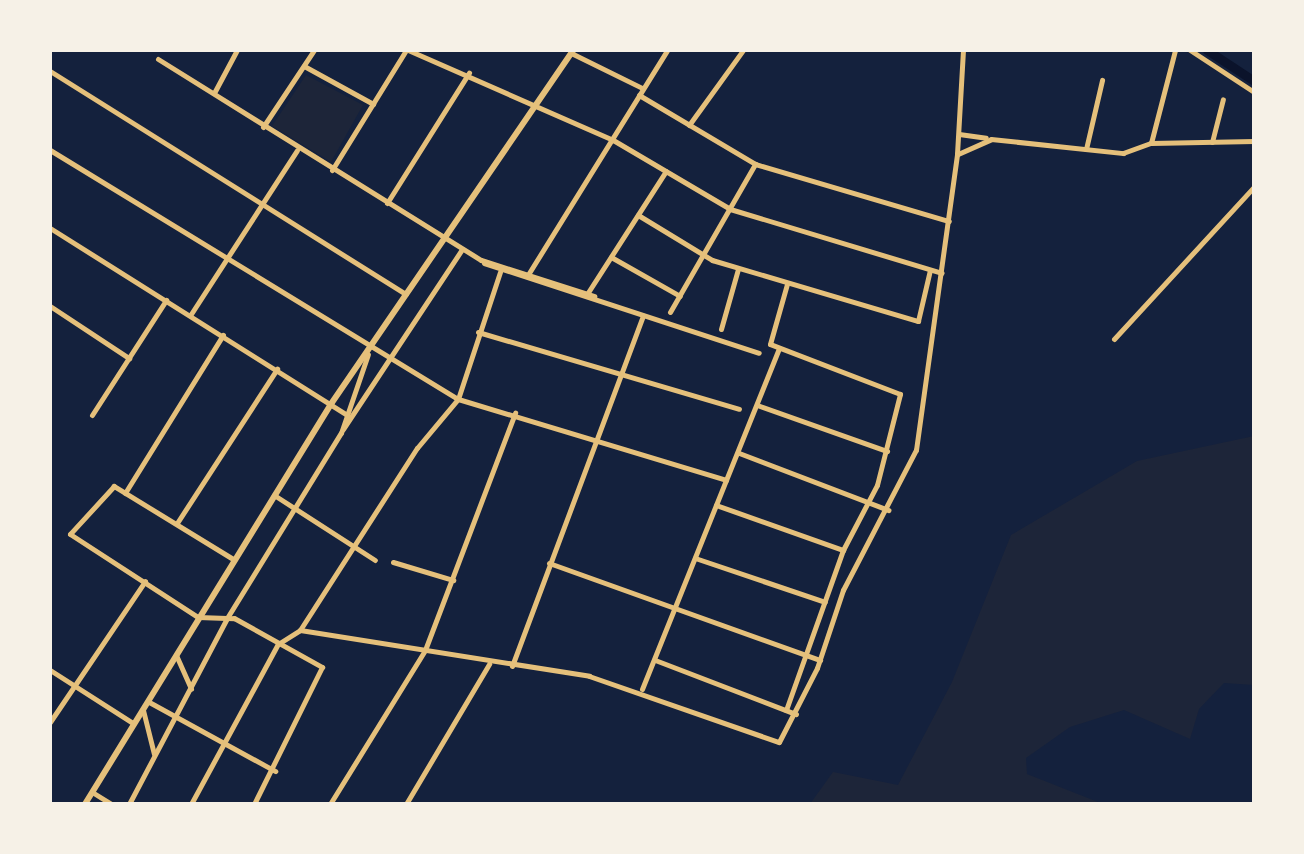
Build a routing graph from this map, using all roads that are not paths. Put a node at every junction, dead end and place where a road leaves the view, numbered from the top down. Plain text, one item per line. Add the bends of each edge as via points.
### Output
1 (237, 50) edge
2 (314, 50) edge
3 (407, 50) edge
4 (667, 50) edge
5 (743, 50) edge
6 (963, 50) edge
7 (1175, 50) edge
8 (1190, 50) edge
9 (572, 51) edge
10 (158, 59) dead end
11 (304, 66) junction
12 (50, 71) edge
13 (469, 73) junction
14 (1102, 80) dead end
15 (642, 88) junction
16 (1254, 92) edge
17 (214, 93) junction
18 (639, 95) junction
19 (1223, 99) dead end
20 (373, 104) junction
21 (537, 104) junction
22 (689, 125) junction
23 (263, 127) junction
24 (959, 134) junction
25 (991, 139) junction
26 (613, 140) junction
27 (1254, 141) edge
28 (1212, 142) junction
29 (1151, 143) junction
30 (1086, 149) junction
31 (50, 150) edge
32 (297, 150) junction
33 (957, 154) junction
34 (755, 164) junction
35 (332, 170) junction
36 (666, 171) junction
37 (1254, 187) edge
38 (263, 203) junction
39 (387, 203) junction
40 (730, 209) junction
41 (638, 215) junction
42 (949, 221) junction
43 (50, 228) edge
44 (447, 241) junction
45 (462, 249) junction
46 (703, 256) junction
47 (611, 257) junction
48 (228, 260) junction
49 (481, 260) junction
50 (738, 269) junction
51 (930, 270) junction
52 (500, 272) junction
53 (529, 273) junction
54 (942, 273) junction
55 (787, 284) junction
56 (407, 295) junction
57 (680, 296) junction
58 (166, 300) junction
59 (50, 306) edge
60 (670, 312) dead end
61 (191, 314) junction
62 (643, 316) junction
63 (721, 329) dead end
64 (478, 332) junction
65 (223, 335) junction
66 (1114, 339) dead end
67 (371, 345) junction
68 (779, 348) junction
69 (759, 353) dead end
70 (129, 358) junction
71 (391, 358) junction
72 (277, 369) junction
73 (619, 376) junction
74 (458, 399) junction
75 (331, 404) junction
76 (757, 405) junction
77 (739, 409) dead end
78 (515, 413) junction
79 (345, 414) junction
80 (92, 415) dead end
81 (341, 433) junction
82 (595, 437) junction
83 (887, 451) junction
84 (739, 453) junction
85 (726, 480) junction
86 (125, 493) junction
87 (274, 495) junction
88 (870, 501) junction
89 (716, 505) junction
90 (292, 509) junction
91 (888, 510) junction
92 (177, 523) junction
93 (843, 550) junction
94 (353, 551) junction
95 (695, 558) junction
96 (233, 559) junction
97 (375, 560) dead end
98 (393, 562) dead end
99 (549, 563) junction
100 (454, 580) junction
101 (145, 581) junction
102 (825, 602) junction
103 (677, 604) junction
104 (198, 617) junction
105 (227, 618) junction
106 (300, 630) junction
107 (278, 644) junction
108 (425, 650) junction
109 (177, 654) junction
110 (810, 656) junction
111 (655, 660) junction
112 (820, 660) junction
113 (489, 664) junction
114 (512, 666) junction
115 (50, 670) edge
116 (75, 685) junction
117 (642, 689) junction
118 (191, 690) junction
119 (149, 702) junction
120 (143, 710) junction
121 (786, 710) junction
122 (796, 714) junction
123 (176, 717) junction
124 (50, 722) edge
125 (133, 723) junction
126 (226, 742) junction
127 (154, 759) junction
128 (275, 771) junction
129 (92, 792) junction
130 (85, 804) edge
131 (111, 804) edge
132 (129, 804) edge
133 (191, 804) edge
134 (254, 804) edge
135 (330, 804) edge
136 (406, 804) edge

1 - 17 street
2 - 11 street
3 - 13 street
3 - 20 street
4 - 15 street
5 - 22 street
6 - 24 street
7 - 29 street
8 - 16 street
9 - 15 street
9 - 21 street
10 - 17 street
11 - 20 street
11 - 23 street
12 - 38 street
13 - 21 street
13 - 39 street
14 - 30 street
15 - 18 street
17 - 23 street
18 - 22 street
18 - 26 street
19 - 28 street
20 - 35 street
21 - 26 street
21 - 44 street
22 - 34 street
23 - 32 street
24 - 25 street
24 - 33 street
25 - 30 street
25 - 33 street
26 - 36 street
26 - 53 street
27 - 28 street
28 - 29 street
29 - 30 street via 1123,153
31 - 48 street
32 - 35 street
32 - 38 street
33 - 42 street
34 - 40 street
34 - 42 street
35 - 39 street
36 - 40 street
36 - 41 street
37 - 66 street
38 - 48 street
38 - 56 street
39 - 44 street
40 - 46 street
40 - 51 street
41 - 46 street
41 - 47 street
42 - 54 street
43 - 58 street
44 - 45 street
44 - 56 street
45 - 49 street
45 - 71 street
46 - 50 street
46 - 57 street
47 - 53 street via 590,295
47 - 57 street
48 - 61 street
48 - 67 street
49 - 52 street
49 - 53 street
50 - 55 street
50 - 63 street
51 - 54 street
51 - 55 street via 918,321
52 - 62 street
52 - 64 street
54 - 91 street via 916,450
55 - 68 street via 770,341
56 - 67 street
57 - 60 street
58 - 61 street
58 - 70 street
59 - 70 street
61 - 65 street
62 - 69 street
62 - 73 street
64 - 73 street
64 - 74 street
65 - 72 street
65 - 86 street
67 - 71 street
67 - 75 street
67 - 79 street
68 - 76 street
68 - 83 street via 900,394
70 - 80 street
71 - 74 street
71 - 81 street
72 - 75 street
72 - 92 street
73 - 77 street
73 - 82 street
74 - 78 street
74 - 94 street
75 - 79 street
75 - 87 street
76 - 83 street
76 - 84 street
78 - 82 street
78 - 100 street
79 - 81 street
81 - 90 street
82 - 85 street
82 - 99 street
83 - 88 street
84 - 85 street
84 - 88 street
85 - 89 street
86 - 92 street
86 - 101 street via 114,486 70,534
87 - 90 street
87 - 96 street
88 - 91 street
88 - 93 street
89 - 93 street
89 - 95 street
90 - 94 street
90 - 105 street
91 - 112 street via 843,590
92 - 96 street
93 - 102 street
94 - 97 street
94 - 106 street
95 - 102 street
95 - 103 street
96 - 104 street
98 - 100 street
99 - 103 street
99 - 114 street
100 - 108 street
101 - 104 street
101 - 116 street
102 - 110 street
103 - 110 street
103 - 111 street
104 - 105 street
104 - 109 street
105 - 107 street
105 - 118 street
106 - 107 street
106 - 108 street
107 - 126 street
107 - 128 street via 322,667
108 - 113 street
108 - 135 street
109 - 118 street
109 - 119 street
110 - 112 street
110 - 121 street
111 - 117 street
111 - 121 street
112 - 122 street
113 - 114 street
113 - 136 street
114 - 117 street
115 - 116 street
116 - 124 street
116 - 125 street
117 - 122 street via 779,742
118 - 123 street
119 - 120 street
119 - 123 street
120 - 125 street
120 - 127 street
121 - 122 street
123 - 126 street
123 - 127 street
125 - 129 street
126 - 128 street
126 - 133 street
127 - 132 street
128 - 134 street
129 - 130 street
129 - 131 street

